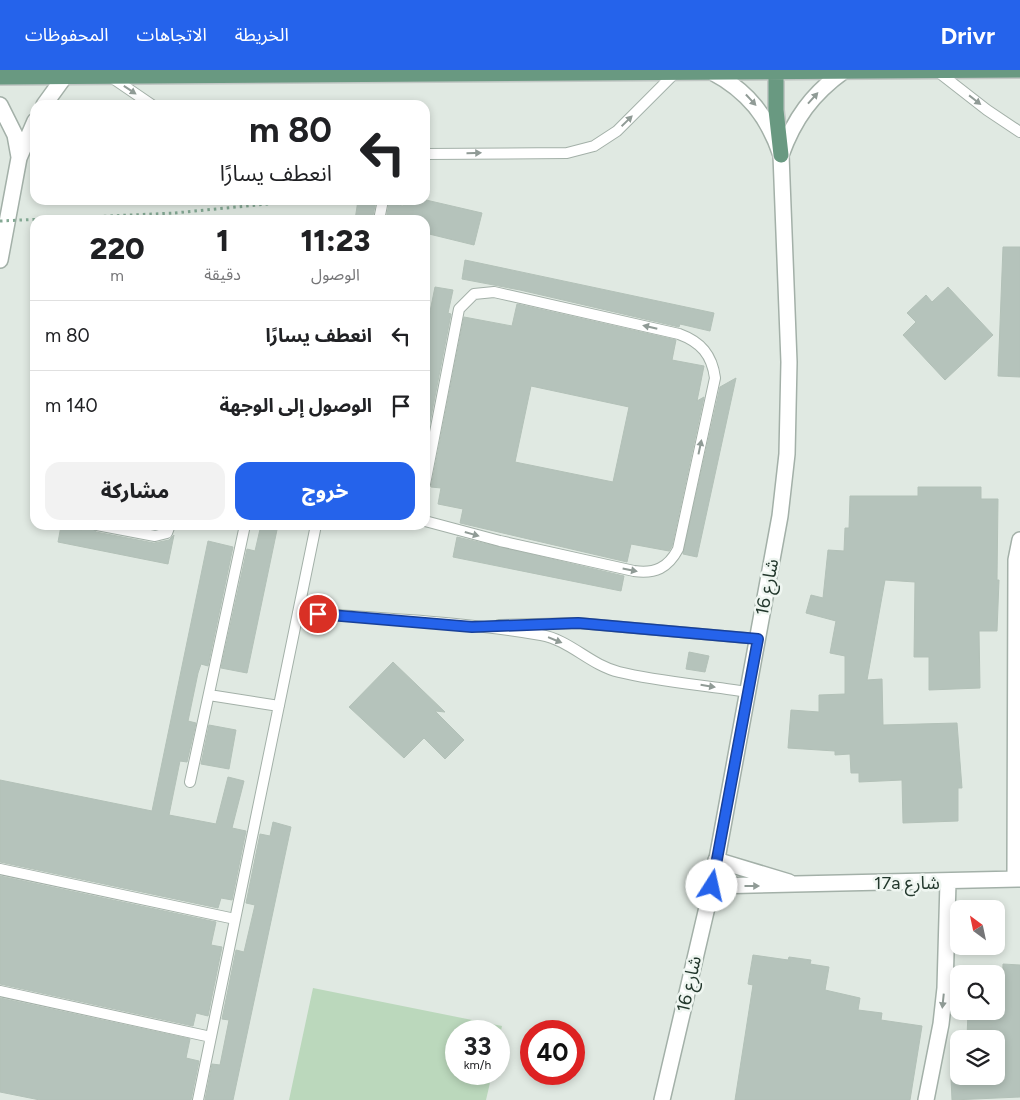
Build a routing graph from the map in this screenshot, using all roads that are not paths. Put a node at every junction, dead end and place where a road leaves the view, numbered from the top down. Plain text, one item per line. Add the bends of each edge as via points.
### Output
1 (776, 70) edge
2 (936, 70) edge
3 (1020, 70) edge
4 (844, 71) edge
5 (676, 72) junction
6 (712, 72) junction
7 (108, 75) junction
8 (66, 76) junction
9 (0, 77) edge
10 (48, 100) edge
11 (145, 100) edge
12 (0, 105) edge
13 (1020, 132) edge
14 (30, 133) edge
15 (430, 154) edge
16 (781, 155) junction
17 (19, 158) junction
18 (0, 211) edge
19 (3, 227) edge
20 (0, 260) edge
21 (430, 458) edge
22 (430, 522) edge
23 (123, 530) edge
24 (168, 530) edge
25 (244, 530) edge
26 (315, 530) edge
27 (1020, 540) edge
28 (298, 612) junction
29 (472, 627) junction
30 (758, 639) junction
31 (747, 692) junction
32 (209, 695) junction
33 (279, 706) junction
34 (190, 782) dead end
35 (716, 860) junction
36 (0, 869) edge
37 (1018, 879) edge
38 (948, 882) junction
39 (793, 884) junction
40 (712, 886) junction
41 (235, 919) junction
42 (0, 991) edge
43 (211, 1037) junction
44 (198, 1100) edge
45 (662, 1100) edge
46 (926, 1100) edge

1 - 4 main road
1 - 6 main road
1 - 16 main road
2 - 3 main road
2 - 4 main road
2 -> 13 lane
16 -> 4 street, شارع 16 via 788,135 807,104
5 - 6 main road
5 - 7 main road
15 -> 5 lane via 567,153 594,146 617,130
6 -> 16 street, شارع 16 via 732,82 754,103 774,134
7 - 8 main road
7 -> 11 lane
8 - 9 main road
8 - 10 street
12 - 17 street via 15,135
14 - 17 street
16 - 30 street, شارع 16 via 788,316 787,454
17 - 19 street
18 - 19 street
19 - 20 street
22 -> 21 lane via 500,542 634,571 661,570 672,561 680,540 715,378 708,355 691,338 679,334 494,292 474,294 459,309
23 - 24 lane via 155,536
25 - 32 lane
26 - 28 lane
27 - 37 street via 1016,560
28 - 29 lane
28 - 33 lane
29 - 30 lane via 578,623
29 -> 31 lane via 552,638 619,672
30 - 31 street, شارع 16
31 - 35 street, شارع 16
32 - 33 lane
32 - 34 lane
33 - 41 lane
35 - 39 street, 17a شارع
35 - 40 street, شارع 16
36 - 41 lane
37 - 38 street, 17a شارع
38 - 39 street, 17a شارع
38 -> 46 street via 945,988
40 -> 39 street, 17a شارع
40 - 45 street, شارع 16
41 - 43 lane
42 - 43 lane
43 - 44 lane

